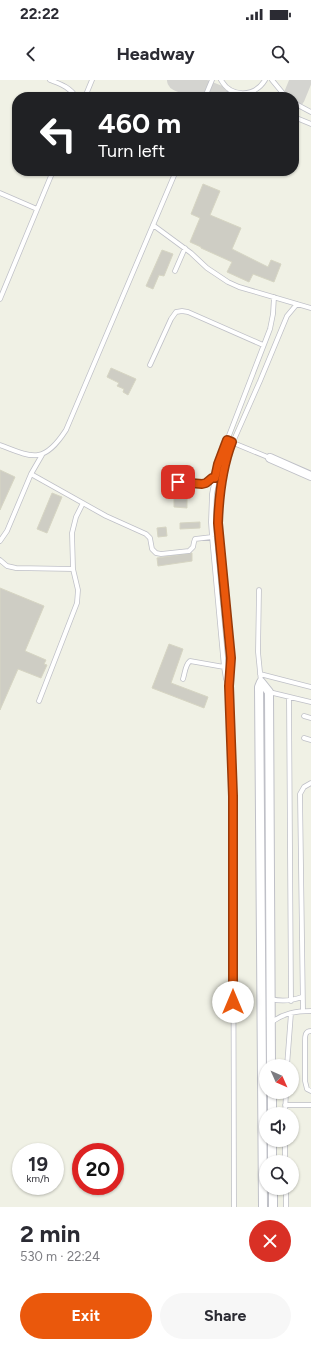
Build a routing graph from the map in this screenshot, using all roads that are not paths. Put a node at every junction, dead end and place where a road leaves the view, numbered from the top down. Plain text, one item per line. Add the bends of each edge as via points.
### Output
1 (50, 80) edge
2 (92, 80) edge
3 (212, 80) edge
4 (221, 80) edge
5 (265, 80) edge
6 (272, 80) edge
7 (72, 92) edge
8 (86, 92) edge
9 (207, 92) edge
10 (234, 92) edge
11 (253, 92) edge
12 (282, 92) edge
13 (299, 106) edge
14 (311, 112) edge
15 (299, 119) edge
16 (311, 124) edge
17 (51, 176) edge
18 (174, 176) edge
19 (0, 193) edge
20 (37, 209) junction
21 (153, 225) junction
22 (185, 248) junction
23 (175, 271) dead end
24 (274, 297) junction
25 (0, 299) edge
26 (296, 304) junction
27 (311, 308) edge
28 (263, 345) junction
29 (150, 365) dead end
30 (227, 440) junction
31 (232, 442) junction
32 (0, 445) edge
33 (42, 455) junction
34 (270, 458) joint
35 (30, 474) junction
36 (311, 476) edge
37 (215, 478) junction
38 (166, 482) dead end
39 (83, 503) junction
40 (212, 536) junction
41 (0, 541) edge
42 (0, 560) edge
43 (73, 569) junction
44 (259, 590) dead end
45 (224, 666) junction
46 (260, 678) junction
47 (184, 679) dead end
48 (229, 686) junction
49 (311, 687) edge
50 (269, 692) junction
51 (290, 697) junction
52 (39, 701) dead end
53 (311, 702) edge
54 (304, 716) dead end
55 (311, 718) edge
56 (304, 738) dead end
57 (311, 740) edge
58 (311, 783) edge
59 (302, 997) junction
60 (270, 999) junction
61 (291, 1001) junction
62 (303, 1011) junction
63 (311, 1011) edge
64 (291, 1013) junction
65 (261, 1016) junction
66 (271, 1019) junction
67 (311, 1031) edge
68 (271, 1059) edge
69 (288, 1059) edge
70 (311, 1091) edge
71 (285, 1099) edge
72 (285, 1105) joint
73 (311, 1105) edge
74 (273, 1195) edge
75 (286, 1195) edge
76 (234, 1207) edge
77 (263, 1207) edge
78 (273, 1207) edge
79 (286, 1207) edge

1 - 7 lane
2 - 8 lane
3 - 9 lane
4 - 10 lane
5 - 11 lane
6 - 12 lane
13 - 14 lane
15 - 16 lane
17 - 20 lane
18 - 21 lane
19 - 20 lane
20 - 25 lane
21 - 22 lane
21 - 33 lane via 66,430 57,443
22 - 23 lane
22 - 24 lane via 207,268 228,282
24 - 26 lane
24 - 28 lane via 272,321
26 - 27 lane
26 - 31 lane via 287,316
28 - 29 lane via 188,312 176,312
28 - 30 lane
30 - 31 lane
30 - 37 lane
31 - 34 lane
31 - 48 lane via 222,479 218,523 231,658
32 - 33 lane via 25,455
33 - 35 lane
34 - 36 street
35 - 39 lane
35 - 41 lane via 7,531
37 - 38 lane via 202,484
37 - 40 lane via 211,504
39 - 40 lane via 146,534 150,538 152,549 158,553 189,551 194,547 195,539
39 - 43 lane via 72,533
40 - 45 lane
42 - 43 lane via 7,566 16,568
43 - 52 lane via 78,585 77,603
44 - 46 lane
45 - 47 lane via 190,661 187,663
45 - 48 lane
46 - 49 lane
46 - 50 street
46 - 65 street
48 - 76 lane via 233,804
50 - 51 lane
50 - 60 street
51 - 53 lane
51 - 61 lane
54 - 55 lane
56 - 57 lane
58 - 59 lane via 304,786 300,794
59 - 61 lane
59 - 62 lane
60 - 61 lane
60 - 66 street
62 - 63 lane
62 - 64 lane
64 - 66 lane
64 - 69 lane
65 - 66 street
65 - 77 street
66 - 68 street
67 - 70 lane via 307,1032 304,1041 305,1085
71 - 72 lane
72 - 73 lane
74 - 78 street
75 - 79 lane

